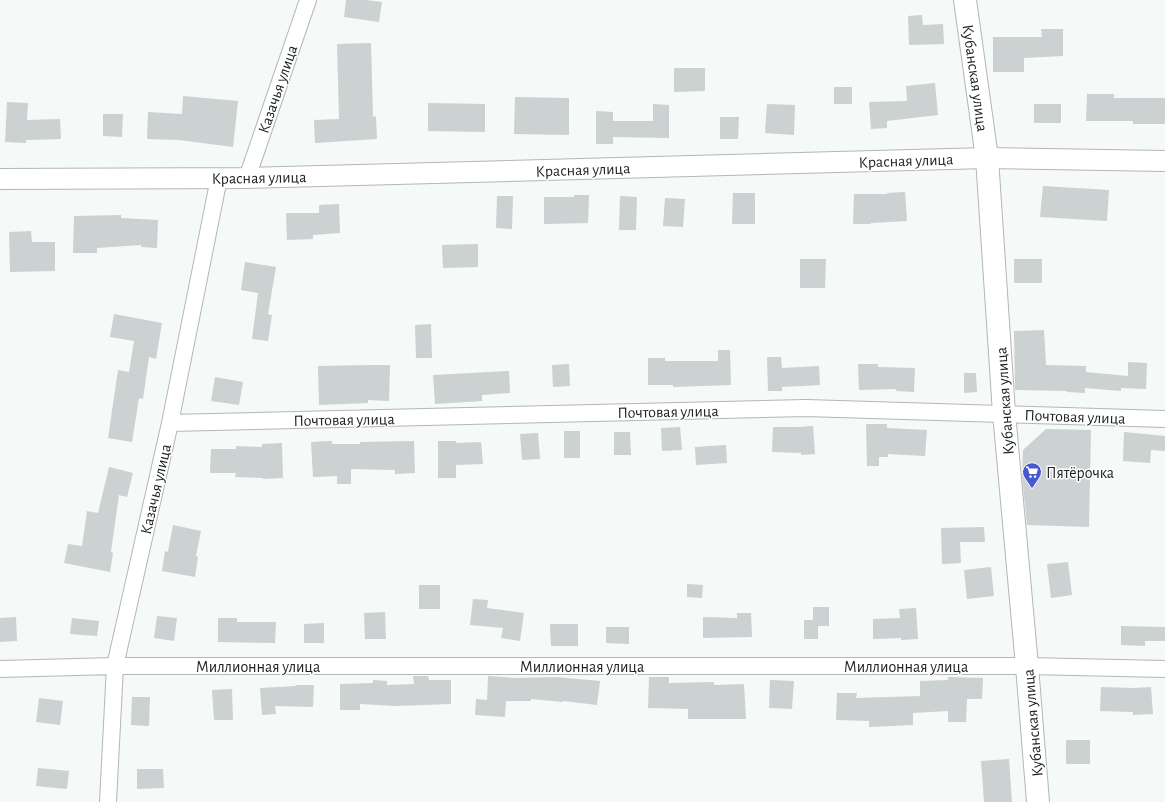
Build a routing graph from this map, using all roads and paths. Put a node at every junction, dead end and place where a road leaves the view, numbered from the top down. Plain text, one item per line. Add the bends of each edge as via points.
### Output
1 (308, 0) edge
2 (965, 0) edge
3 (987, 158) junction
4 (1165, 161) edge
5 (219, 178) junction
6 (247, 178) junction
7 (0, 179) edge
8 (1004, 413) junction
9 (1165, 419) edge
10 (170, 423) junction
11 (115, 666) junction
12 (1027, 666) junction
13 (0, 669) edge
14 (1165, 669) edge
15 (108, 802) edge
16 (1038, 802) edge

1 - 6 street, Казачья улица
2 - 3 main road, Кубанская улица
3 - 4 street, Красная улица
3 - 6 street, Красная улица
3 - 8 main road, Кубанская улица
5 - 6 street, Красная улица
5 - 7 street, Красная улица
5 - 10 street, Казачья улица
8 - 9 street, Почтовая улица
8 - 10 street, Почтовая улица via 806,408
8 - 12 main road, Кубанская улица
10 - 11 street, Казачья улица
11 - 12 street, Миллионная улица
11 - 13 street, Миллионная улица
11 - 15 street, Казачья улица
12 - 14 street, Миллионная улица
12 - 16 main road, Кубанская улица

